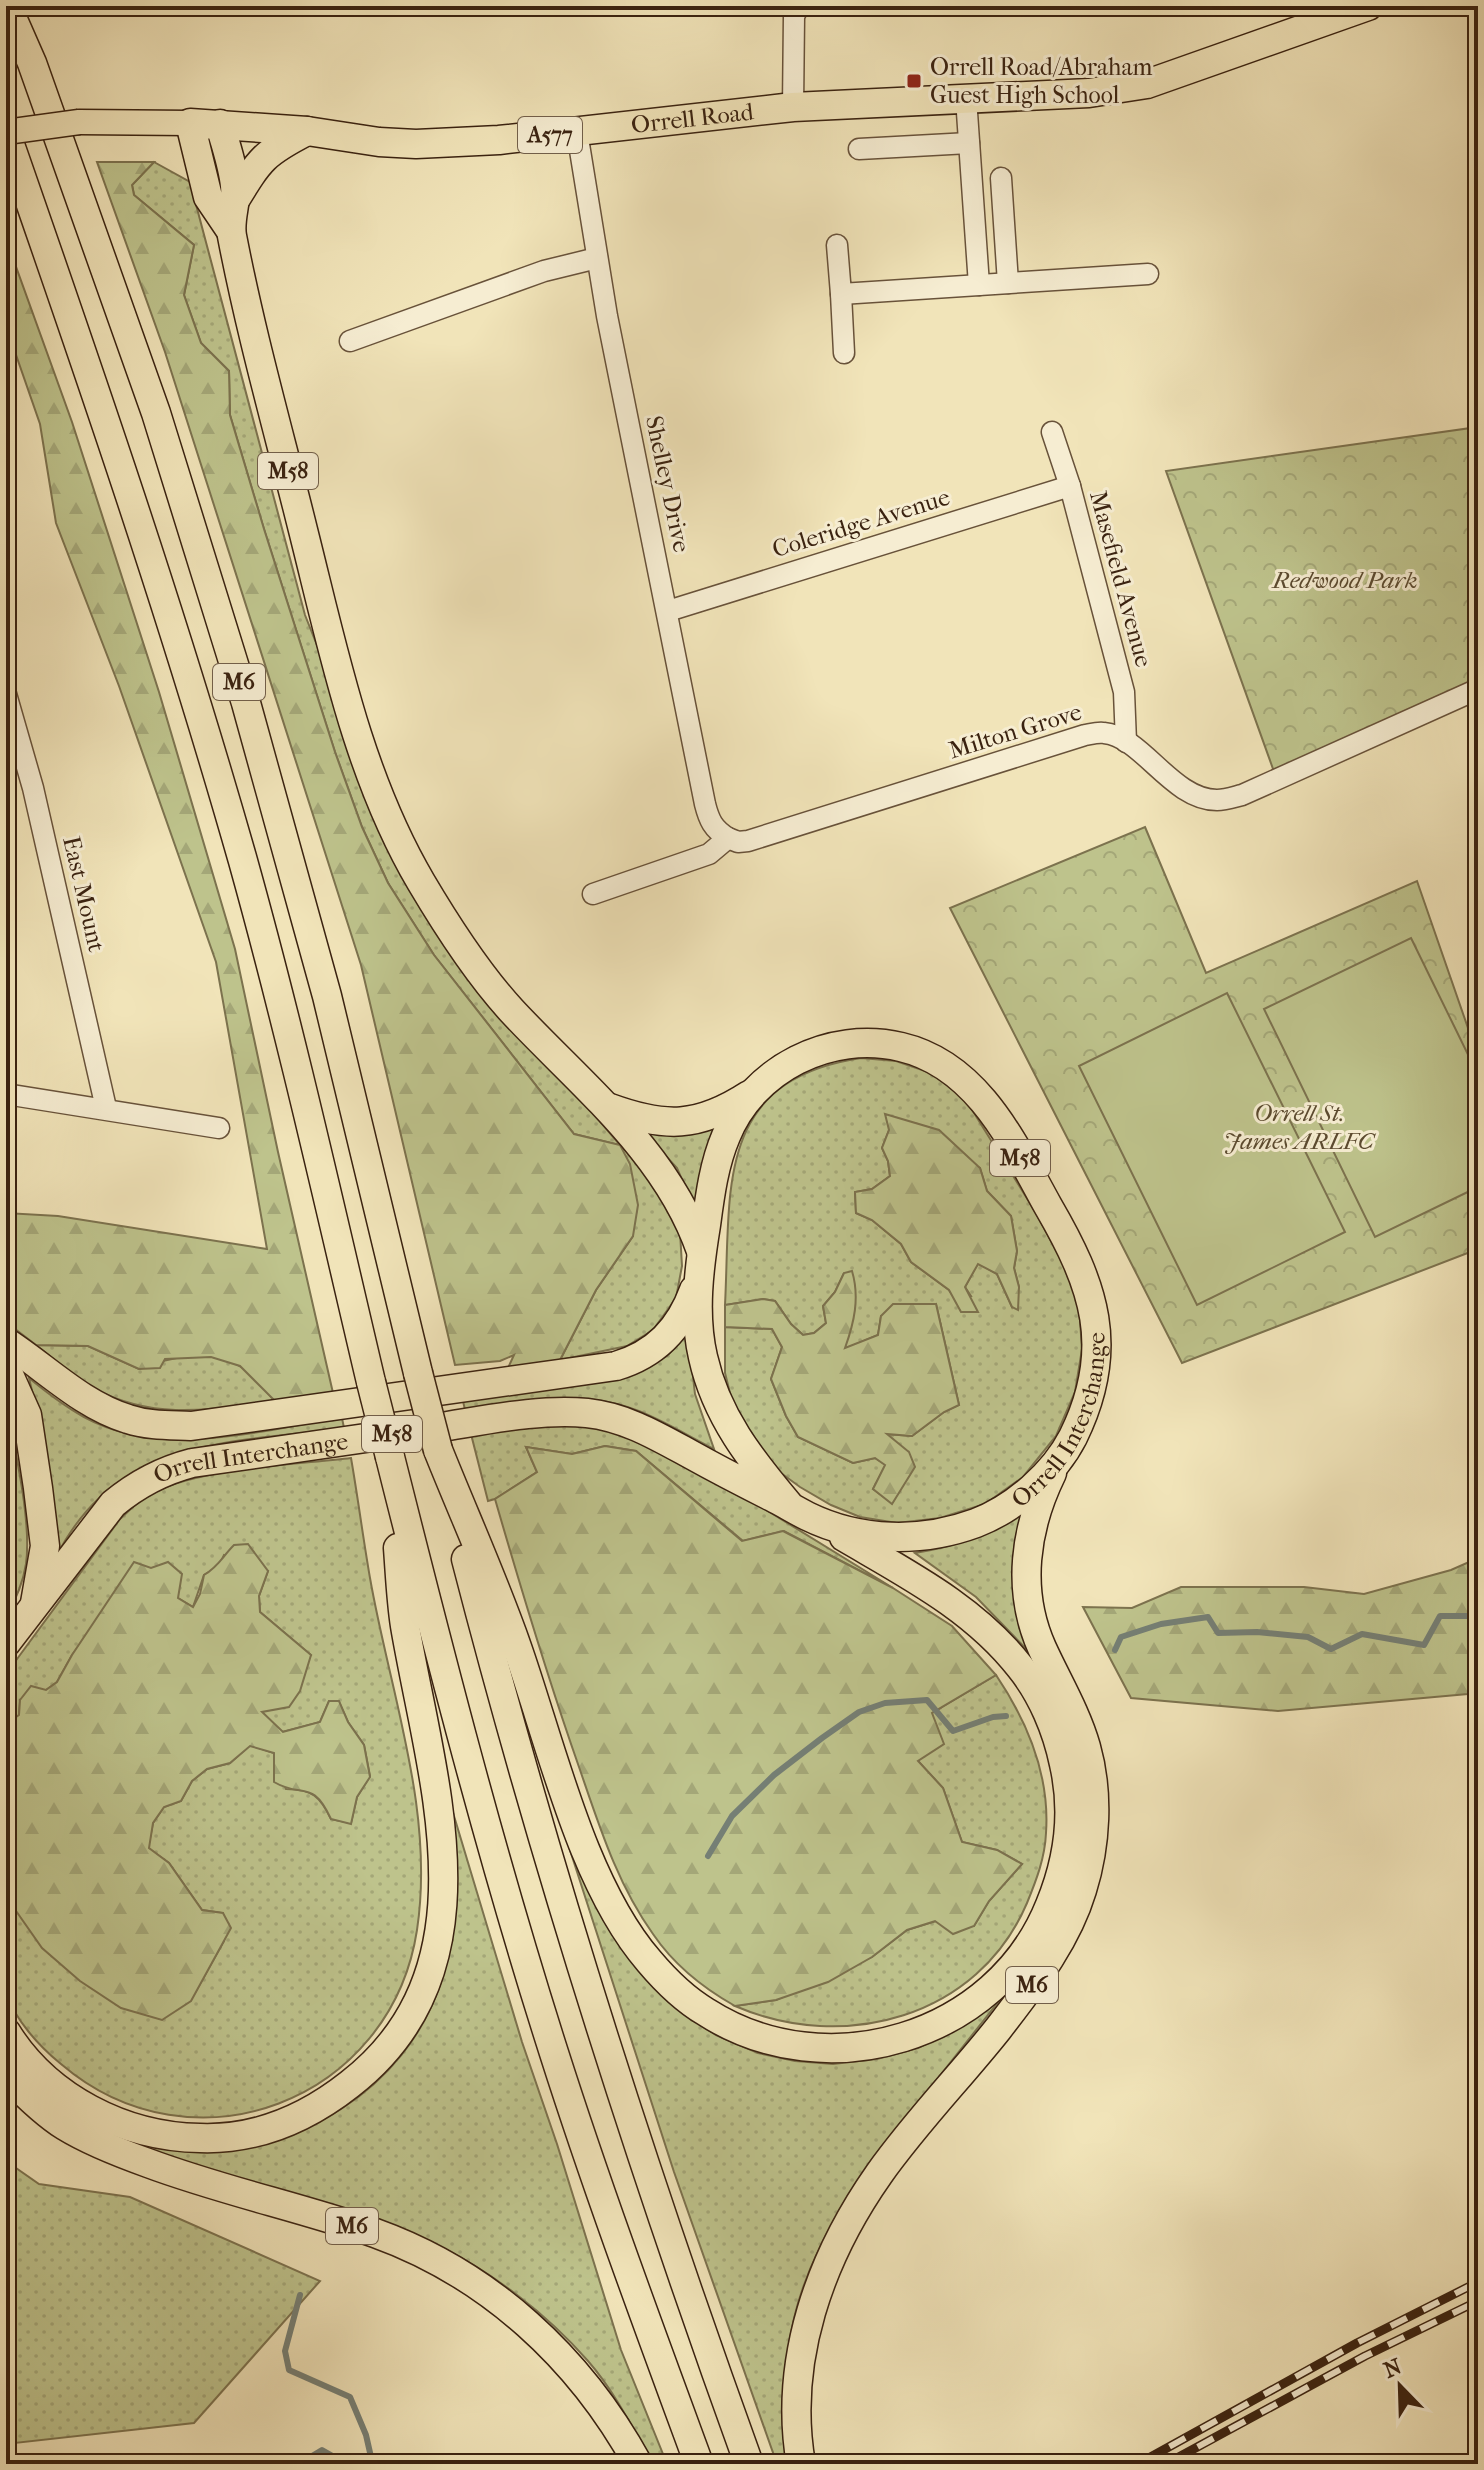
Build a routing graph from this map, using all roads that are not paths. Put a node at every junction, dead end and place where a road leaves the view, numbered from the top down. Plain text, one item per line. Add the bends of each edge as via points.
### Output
1 (7, 6) edge
2 (799, 6) edge
3 (1368, 6) edge
4 (966, 98) junction
5 (793, 107) junction
6 (190, 123) junction
7 (220, 124) junction
8 (307, 131) junction
9 (577, 132) junction
10 (6, 133) edge
11 (969, 143) junction
12 (859, 149) dead end
13 (1001, 178) dead end
14 (235, 200) junction
15 (231, 231) junction
16 (837, 245) dead end
17 (597, 258) junction
18 (1148, 274) dead end
19 (1008, 283) junction
20 (979, 285) junction
21 (841, 294) junction
22 (350, 341) dead end
23 (844, 353) dead end
24 (1052, 432) dead end
25 (1070, 486) junction
26 (668, 611) junction
27 (1478, 689) edge
28 (6, 694) edge
29 (1126, 742) junction
30 (728, 838) junction
31 (593, 894) dead end
32 (6, 1094) edge
33 (751, 1094) junction
34 (106, 1108) junction
35 (610, 1108) junction
36 (219, 1128) dead end
37 (700, 1265) junction
38 (6, 1342) edge
39 (6, 1368) edge
40 (438, 1450) junction
41 (390, 1457) junction
42 (1056, 1465) junction
43 (800, 1512) junction
44 (35, 1604) junction
45 (6, 1643) edge
46 (6, 2032) edge
47 (6, 2074) edge
48 (638, 2464) edge
49 (699, 2464) edge
50 (749, 2464) edge
51 (801, 2464) edge

1 - 40 highway, M6, bridge via 156,413 246,703 327,996
2 - 5 street via 794,16
3 - 4 highway, Orrell Road / A577 via 1147,84 1089,93
4 - 5 highway, Orrell Road / A577
4 - 11 street
5 - 9 highway, Orrell Road / A577
6 - 7 highway, Orrell Road / A577
6 - 10 main road, Orrell Road / A577, bridge via 79,122
6 - 15 highway, M58 via 208,197
7 - 8 highway, Orrell Road / A577
7 - 14 highway, M58
8 - 9 highway, Orrell Road / A577 via 416,144
8 - 14 highway, M58 via 261,160
9 - 17 street, Shelley Drive
10 - 41 highway, M6, bridge via 109,427 234,831 283,1008
11 - 12 street
11 - 20 street
13 - 19 street
14 - 15 highway, M58
15 - 35 highway, M58 via 342,681 393,829 420,882 502,998
16 - 21 street
17 - 22 street via 544,271
17 - 26 street, Shelley Drive
18 - 19 street
19 - 20 street
20 - 21 street
21 - 23 street
24 - 25 street, Masefield Avenue
25 - 26 street, Coleridge Avenue
25 - 29 street, Masefield Avenue via 1124,692
26 - 30 street, Shelley Drive via 709,819
27 - 29 street, Milton Grove via 1254,790 1217,800 1170,780
28 - 34 street, East Mount via 33,788
29 - 30 street, Milton Grove via 1103,732 1085,735 748,841
30 - 31 street, Milton Grove via 709,854
32 - 34 street
33 - 35 highway, M58 via 689,1121 642,1120
33 - 37 highway, Orrell Interchange / M58 via 733,1120 718,1158
33 - 42 highway, Orrell Interchange / M58 via 820,1050 884,1043 937,1060 987,1103 1073,1249 1092,1300 1096,1347 1090,1390 1080,1422
34 - 36 street
35 - 37 highway, M58 via 673,1189 692,1223
37 - 38 highway, Orrell Interchange / M58 via 687,1308 673,1331 652,1350 616,1366 191,1426 152,1425 106,1410
37 - 43 highway, Orrell Interchange / M58 via 700,1343 716,1399 752,1461
39 - 44 highway, Orrell Interchange / M58 via 27,1415 38,1488 45,1546
40 - 43 highway, M6 via 516,1643 582,1838 625,1929 647,1960 704,2012 791,2046 858,2047 926,2031 1007,1974 1045,1920 1059,1884 1068,1849 1069,1786 1062,1751 1036,1691 987,1632 948,1598
40 - 50 highway, M6 via 507,1719 604,2045
41 - 46 highway, M6 via 405,1625 441,1815 445,1883 439,1940 409,2018 357,2079 313,2110 264,2131 211,2139 132,2128 84,2106 43,2076
41 - 49 highway, M6 via 455,1716 554,2053
42 - 43 highway, Orrell Interchange / M58 via 985,1519 928,1536 888,1538
42 - 51 highway, M6 via 1029,1535 1027,1590 1033,1625 1087,1749 1094,1808 1090,1862 1070,1923 1042,1971 879,2173 836,2246 818,2285 800,2358 796,2397
43 - 44 highway, Orrell Interchange / M58 via 618,1419 565,1412 485,1421 192,1463 161,1472 113,1504
44 - 45 highway, Orrell Interchange / M58
47 - 48 highway, M6 via 44,2110 98,2144 193,2180 375,2233 465,2277 553,2347 596,2398

